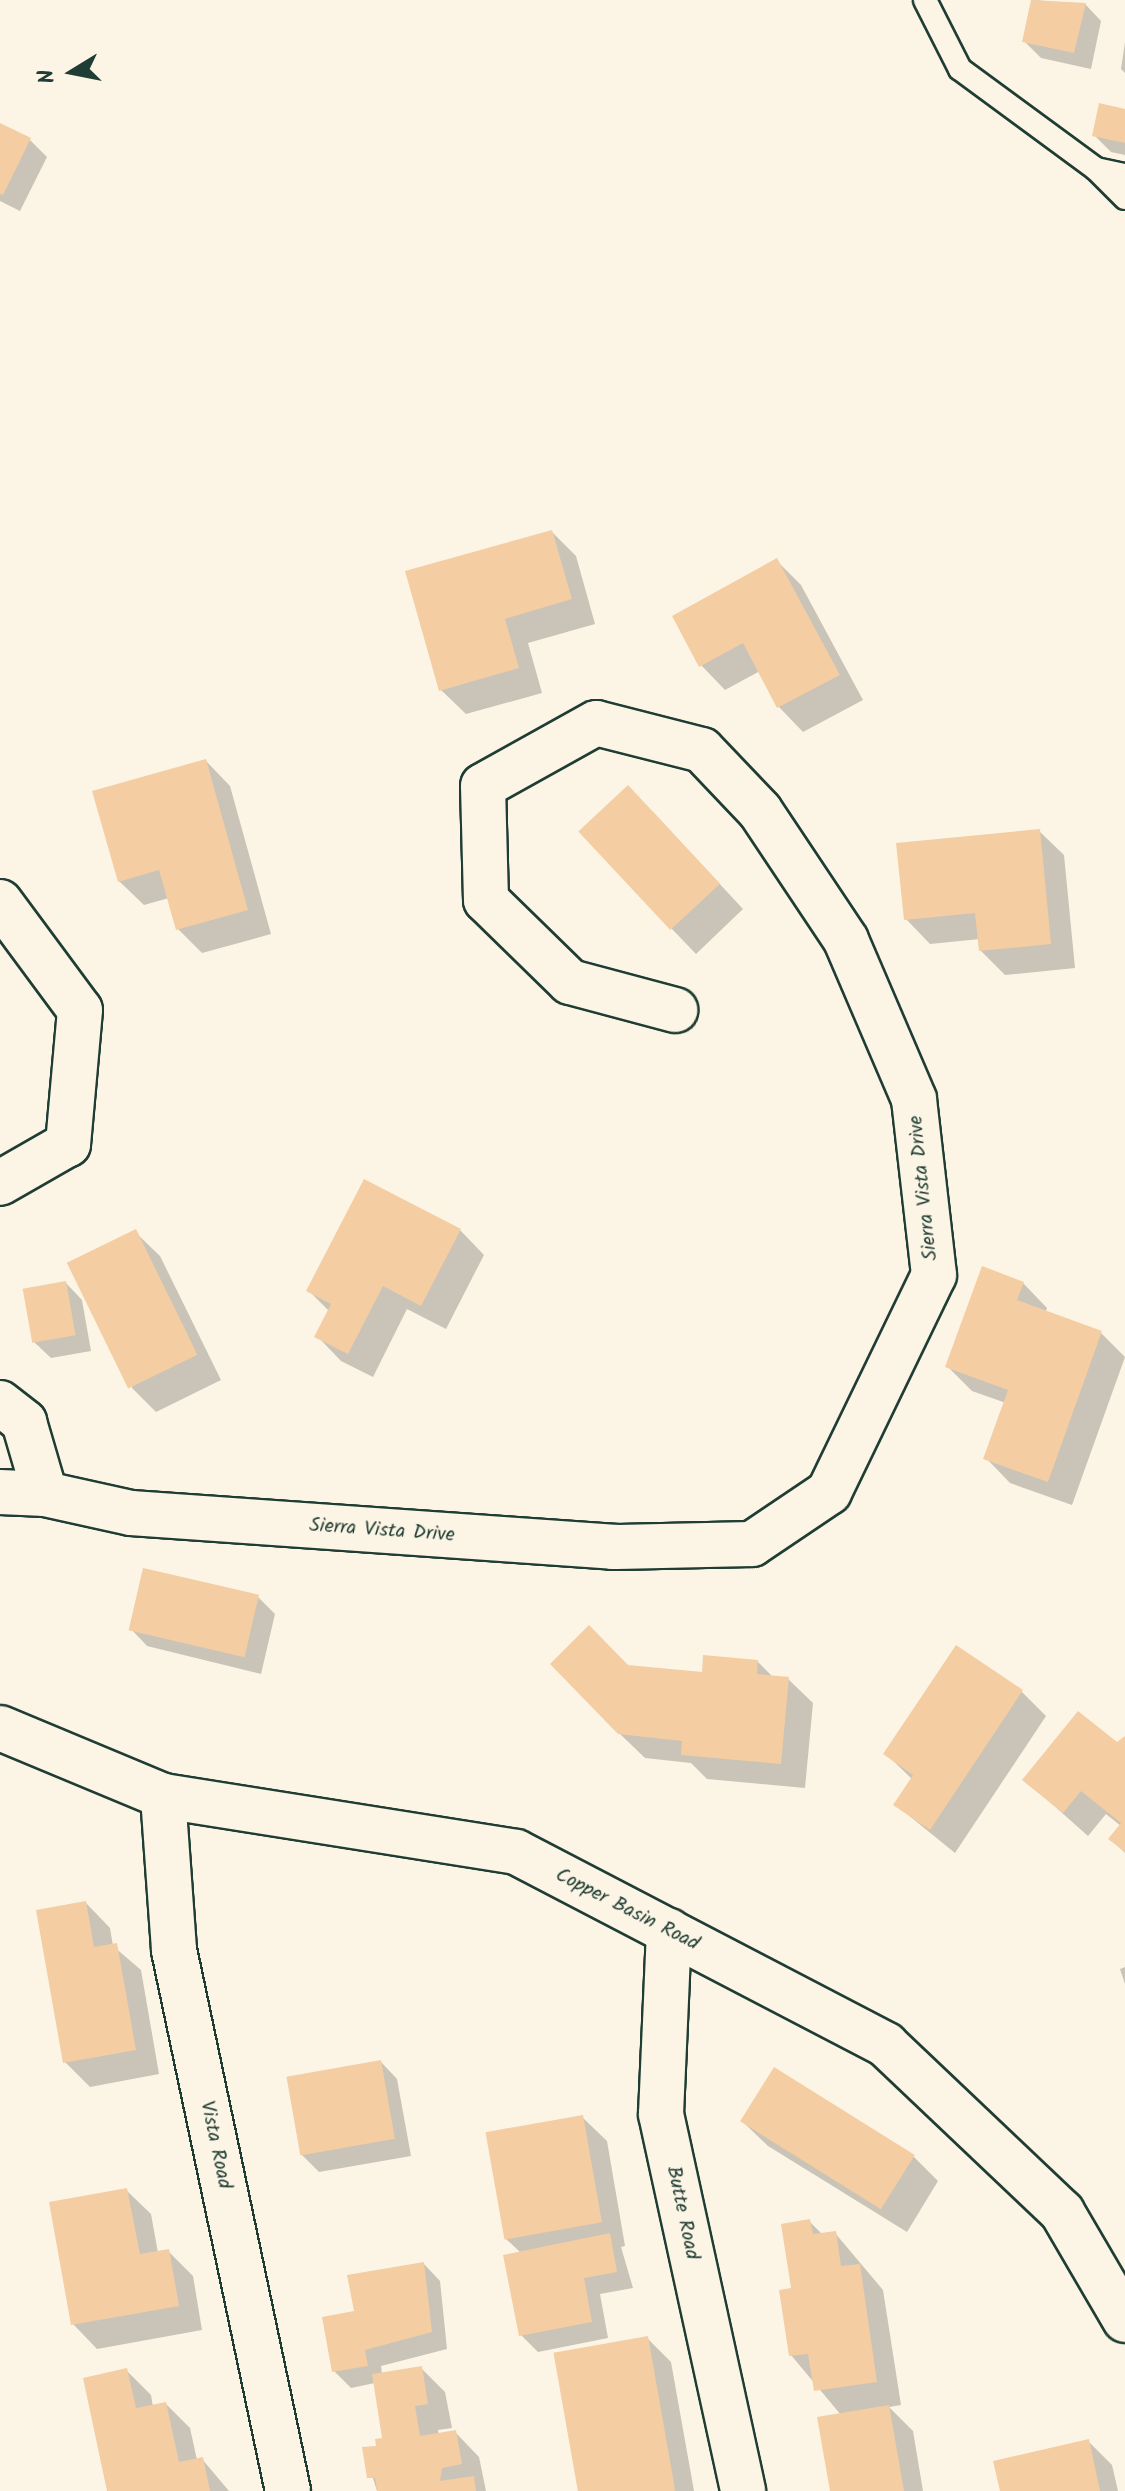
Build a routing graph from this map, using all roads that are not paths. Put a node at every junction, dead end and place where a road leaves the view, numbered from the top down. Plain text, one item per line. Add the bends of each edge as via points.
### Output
1 (925, 0) edge
2 (1096, 169) junction
3 (1125, 175) edge
4 (1125, 198) edge
5 (0, 902) edge
6 (675, 1010) dead end
7 (0, 1183) edge
8 (0, 1403) edge
9 (0, 1492) edge
10 (45, 1494) junction
11 (0, 1728) edge
12 (163, 1796) junction
13 (669, 1931) junction
14 (1125, 2320) edge
15 (288, 2491) edge
16 (743, 2491) edge

1 - 2 lane via 960,69
2 - 3 lane
2 - 4 lane
5 - 7 street via 80,1010 68,1144
6 - 10 street, Sierra Vista Drive via 570,982 486,900 483,786 596,723 702,750 760,811 846,940 914,1099 934,1275 829,1492 752,1544 613,1547 131,1513
8 - 10 street via 24,1422
9 - 10 street, Sierra Vista Drive
11 - 12 street, Copper Basin Road
12 - 13 street, Copper Basin Road via 516,1852
12 - 15 street, Vista Road via 174,1950
13 - 14 street, Copper Basin Road via 886,2045 1062,2212
13 - 16 street, Butte Road via 661,2114

